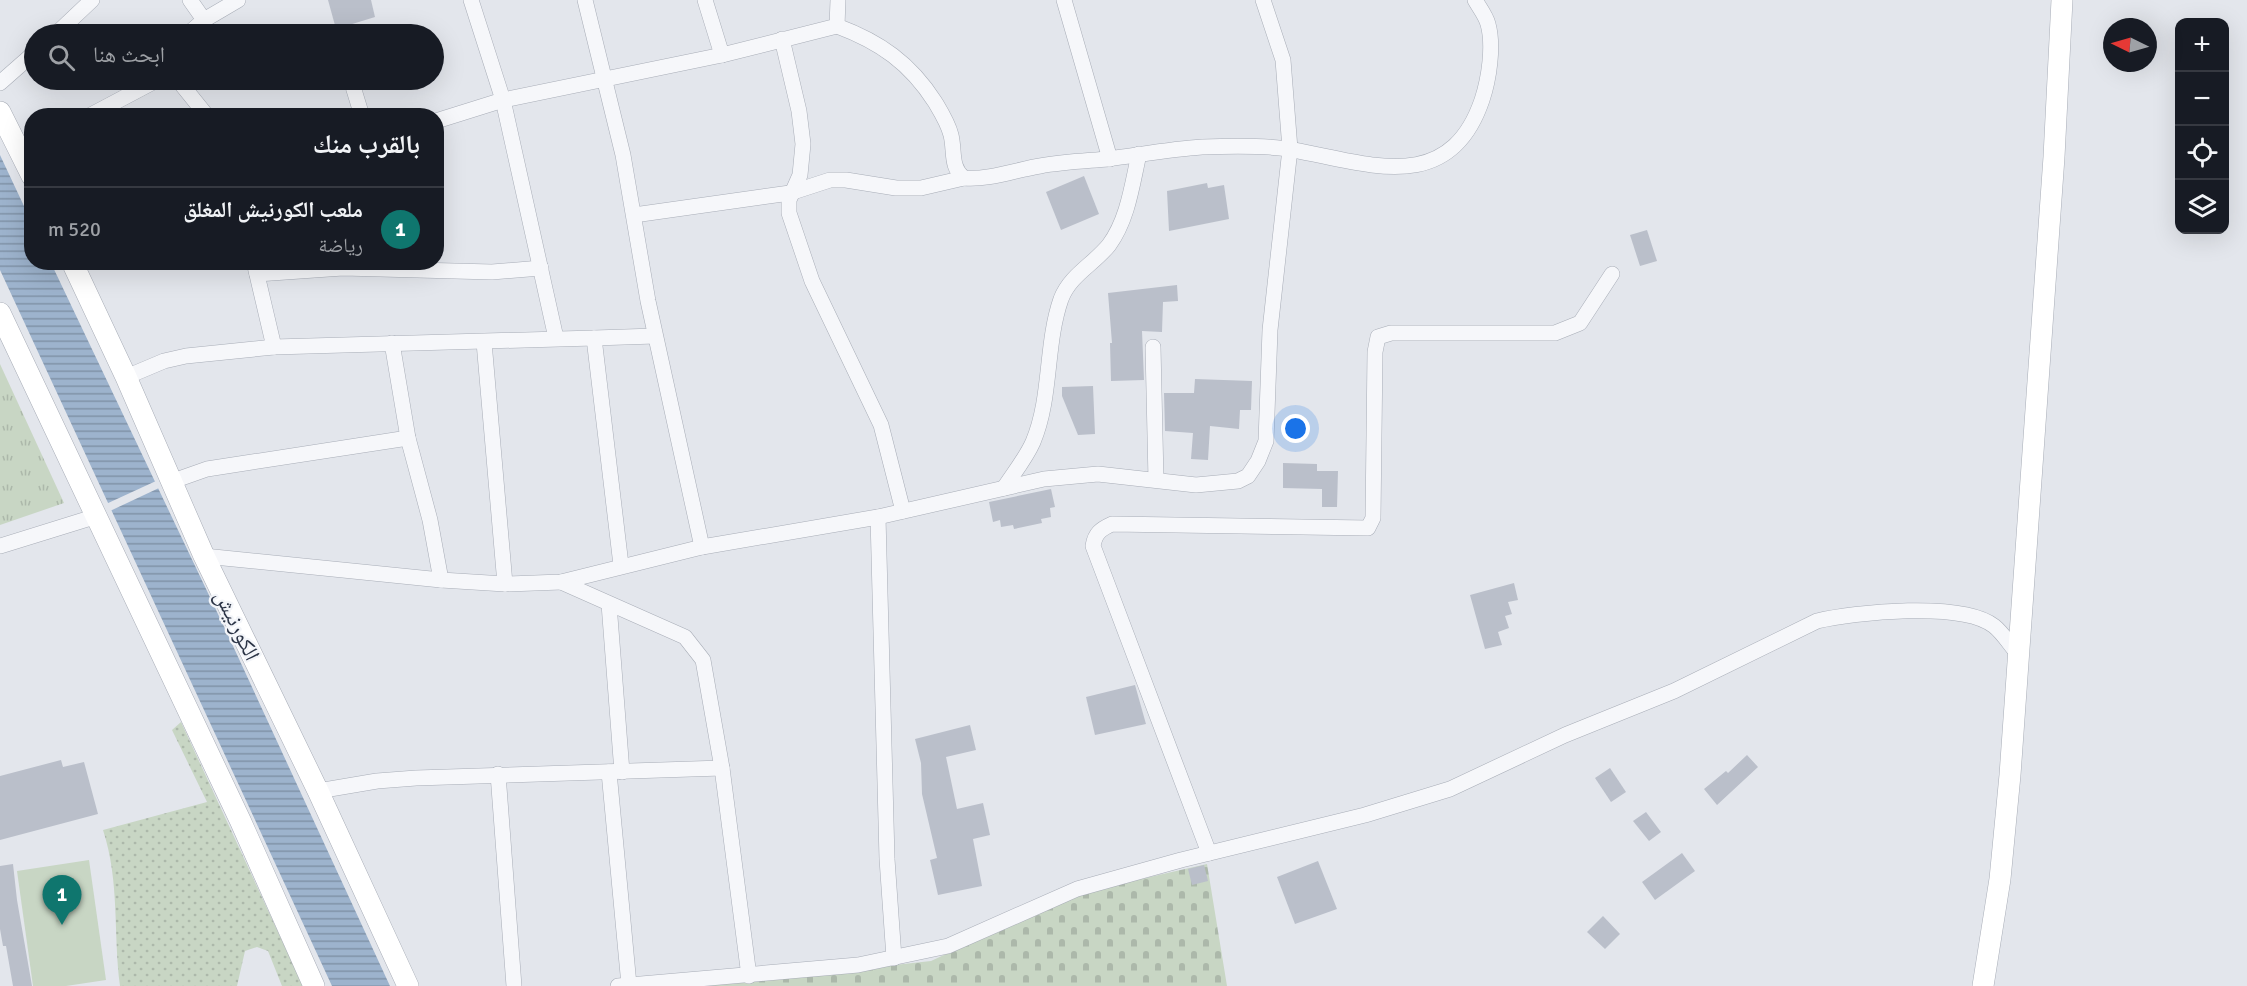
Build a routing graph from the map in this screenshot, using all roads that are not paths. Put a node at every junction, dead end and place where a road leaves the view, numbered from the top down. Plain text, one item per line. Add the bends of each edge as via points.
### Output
1 (92, 0) edge
2 (190, 0) edge
3 (238, 0) edge
4 (471, 0) edge
5 (585, 0) edge
6 (705, 0) edge
7 (838, 0) edge
8 (1064, 0) edge
9 (1263, 0) edge
10 (1475, 0) edge
11 (2062, 0) edge
12 (204, 20) junction
13 (67, 24) edge
14 (199, 24) edge
15 (837, 26) junction
16 (782, 39) junction
17 (722, 55) junction
18 (24, 62) edge
19 (606, 77) junction
20 (0, 83) edge
21 (138, 90) edge
22 (186, 90) edge
23 (354, 90) edge
24 (503, 100) junction
25 (103, 108) edge
26 (201, 108) edge
27 (360, 108) edge
28 (0, 112) edge
29 (444, 118) edge
30 (24, 146) edge
31 (1290, 149) junction
32 (1139, 154) junction
33 (1110, 159) junction
34 (964, 178) junction
35 (790, 193) junction
36 (634, 215) junction
37 (541, 267) junction
38 (76, 270) edge
39 (255, 270) edge
40 (418, 270) edge
41 (1612, 274) dead end
42 (0, 314) edge
43 (655, 336) junction
44 (556, 338) junction
45 (594, 338) junction
46 (484, 342) junction
47 (392, 343) junction
48 (274, 347) junction
49 (1154, 347) dead end
50 (126, 376) junction
51 (408, 438) junction
52 (1156, 480) junction
53 (173, 481) junction
54 (1004, 488) junction
55 (903, 512) junction
56 (97, 516) junction
57 (878, 517) junction
58 (0, 546) edge
59 (702, 546) junction
60 (204, 556) junction
61 (621, 565) junction
62 (441, 580) junction
63 (561, 582) junction
64 (505, 584) junction
65 (609, 604) junction
66 (2018, 654) junction
67 (722, 768) junction
68 (616, 772) junction
69 (498, 774) junction
70 (318, 792) junction
71 (1209, 853) junction
72 (894, 958) junction
73 (749, 976) junction
74 (623, 985) edge
75 (314, 986) edge
76 (408, 986) edge
77 (514, 986) edge
78 (1983, 986) edge

1 - 13 street
2 - 12 street
3 - 12 street
4 - 24 street
5 - 19 street
6 - 17 street
7 - 15 street
8 - 33 street
9 - 31 street via 1283,60
10 - 31 street via 1488,24 1488,77 1471,126 1451,150 1425,163 1385,168
11 - 66 main road
12 - 14 street
15 - 16 street
15 - 34 street via 883,46 914,74 945,120 951,134 955,169
16 - 17 street
16 - 35 street via 803,144 800,175
17 - 19 street
18 - 20 street
19 - 24 street
19 - 36 street
21 - 25 street
22 - 26 street
23 - 27 street
24 - 29 street
24 - 37 street
28 - 30 main road
31 - 32 street via 1204,147
31 - 52 street via 1270,330 1266,441 1258,461 1248,476 1230,483 1196,485
32 - 33 street
32 - 54 street via 1116,234 1078,273 1061,300 1042,409 1032,443
33 - 34 street
34 - 35 street via 921,188 830,180
35 - 36 street
35 - 55 street via 789,213 812,281 881,425
36 - 43 street
37 - 40 street via 492,272
37 - 44 street
38 - 50 main road, الكورنيش
39 - 48 street
41 - 71 street via 1580,324 1555,333 1391,333 1378,337 1373,518 1368,528 1113,524 1094,538 1093,546
42 - 56 main road
43 - 45 street
43 - 59 street
44 - 45 street
44 - 46 street
45 - 61 street
46 - 47 street
46 - 64 street
47 - 48 street
47 - 51 street
48 - 50 street via 186,356
49 - 52 street
50 - 53 main road, الكورنيش
51 - 53 street via 207,469
51 - 62 street
52 - 54 street via 1071,475
53 - 60 main road, الكورنيش
54 - 55 street
55 - 57 street
56 - 58 street
56 - 75 main road
57 - 59 street
57 - 72 street via 887,859
59 - 61 street
60 - 62 street
60 - 70 main road, الكورنيش
61 - 63 street
62 - 64 street
63 - 64 street
63 - 65 street
65 - 67 street via 673,630 694,646 703,660
65 - 68 street
66 - 71 street via 1994,626 1975,616 1875,611 1817,621 1694,682 1565,735 1450,789 1365,815
66 - 78 main road via 2004,848
67 - 68 street
67 - 73 street
68 - 69 street
68 - 74 street
69 - 70 street via 377,781
69 - 77 street
70 - 76 main road, الكورنيش
71 - 72 street via 1077,889 948,946
72 - 73 street
73 - 74 street

